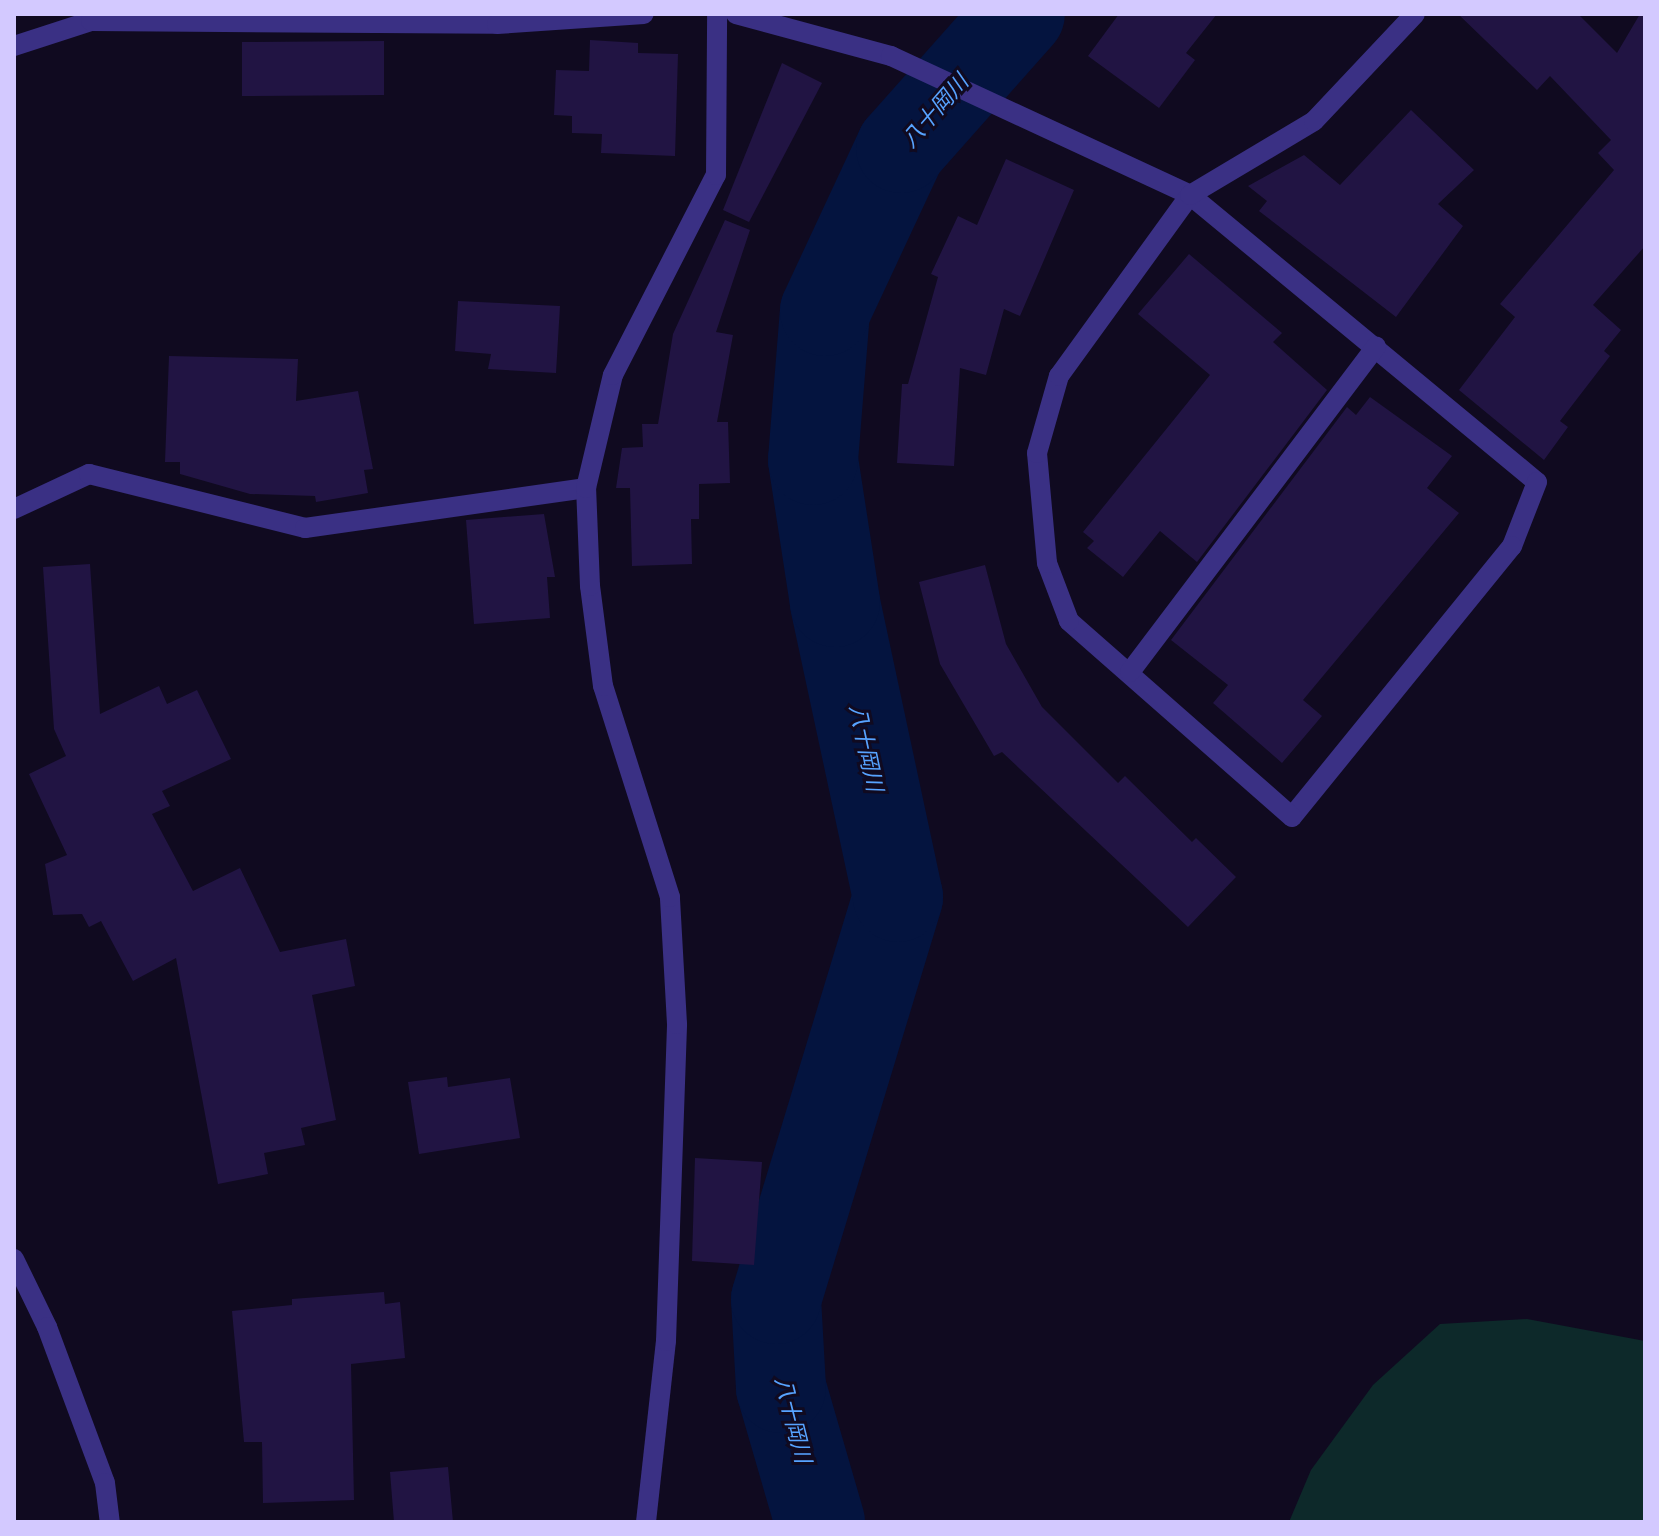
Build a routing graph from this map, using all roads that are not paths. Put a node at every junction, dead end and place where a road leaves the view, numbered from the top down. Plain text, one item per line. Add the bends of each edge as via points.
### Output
1 (644, 14) edge
2 (717, 14) edge
3 (736, 14) edge
4 (1415, 14) edge
5 (14, 46) edge
6 (1190, 195) junction
7 (1376, 347) junction
8 (586, 488) junction
9 (14, 509) edge
10 (1130, 672) junction
11 (14, 1259) edge
12 (110, 1522) edge
13 (646, 1522) edge

1 - 5 street via 497,24 91,21
2 - 8 street via 716,175 613,375
3 - 6 street via 891,56
4 - 6 street via 1314,121
6 - 7 street
6 - 10 street via 1059,376 1037,453 1047,563 1069,621
7 - 10 street
7 - 10 street via 1537,482 1512,546 1292,817
8 - 9 street via 305,528 89,474
8 - 13 street via 590,586 603,686 671,913 677,1024 666,1341
11 - 12 street via 47,1327 105,1483

